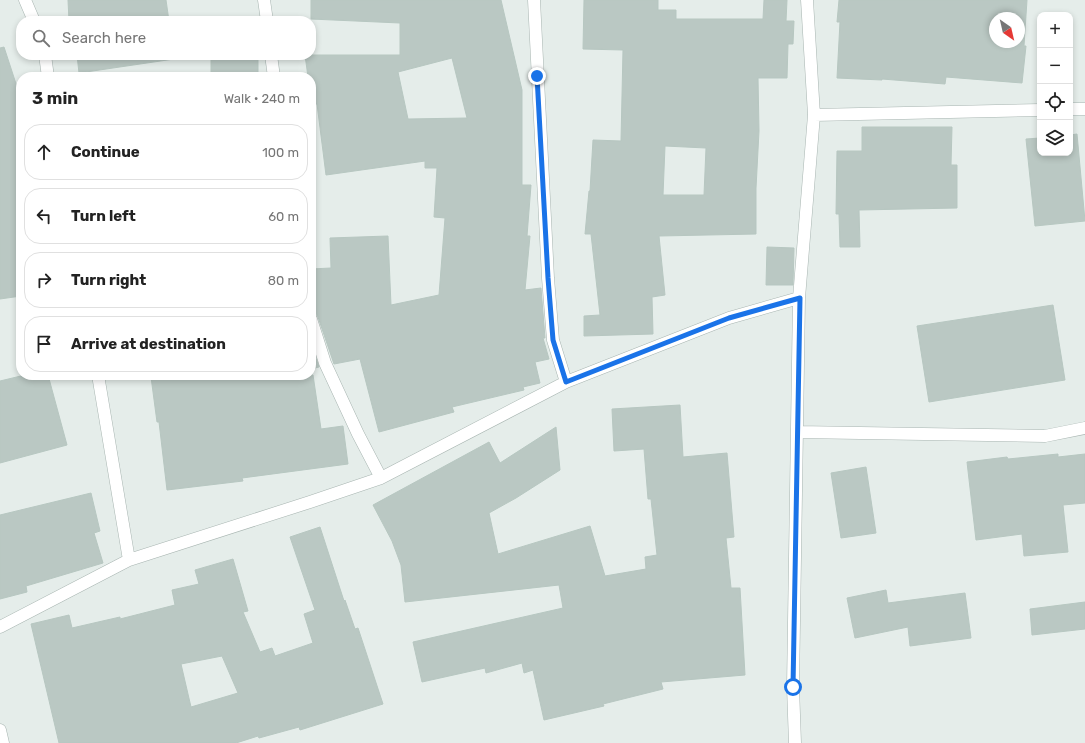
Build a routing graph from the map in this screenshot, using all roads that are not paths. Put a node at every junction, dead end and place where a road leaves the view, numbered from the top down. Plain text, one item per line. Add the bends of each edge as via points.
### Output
1 (25, 0) edge
2 (264, 0) edge
3 (534, 0) edge
4 (807, 0) edge
5 (32, 16) edge
6 (266, 16) edge
7 (45, 60) edge
8 (272, 60) edge
9 (47, 72) edge
10 (273, 72) edge
11 (1073, 109) edge
12 (1085, 109) edge
13 (1037, 110) edge
14 (814, 115) junction
15 (800, 298) junction
16 (316, 335) edge
17 (99, 380) edge
18 (566, 382) junction
19 (1085, 428) edge
20 (797, 432) junction
21 (381, 478) junction
22 (129, 560) junction
23 (0, 627) edge
24 (0, 730) edge
25 (3, 743) edge
26 (795, 743) edge

1 - 5 street
2 - 6 street
3 - 18 street via 553,340
4 - 14 street
7 - 9 street
8 - 10 street
11 - 12 street
13 - 14 street
14 - 15 street
15 - 18 street via 729,318
15 - 20 street
16 - 21 street via 325,363
17 - 22 street
18 - 21 street
19 - 20 street via 1045,436
20 - 26 street via 793,687
21 - 22 street
22 - 23 street
24 - 25 street

